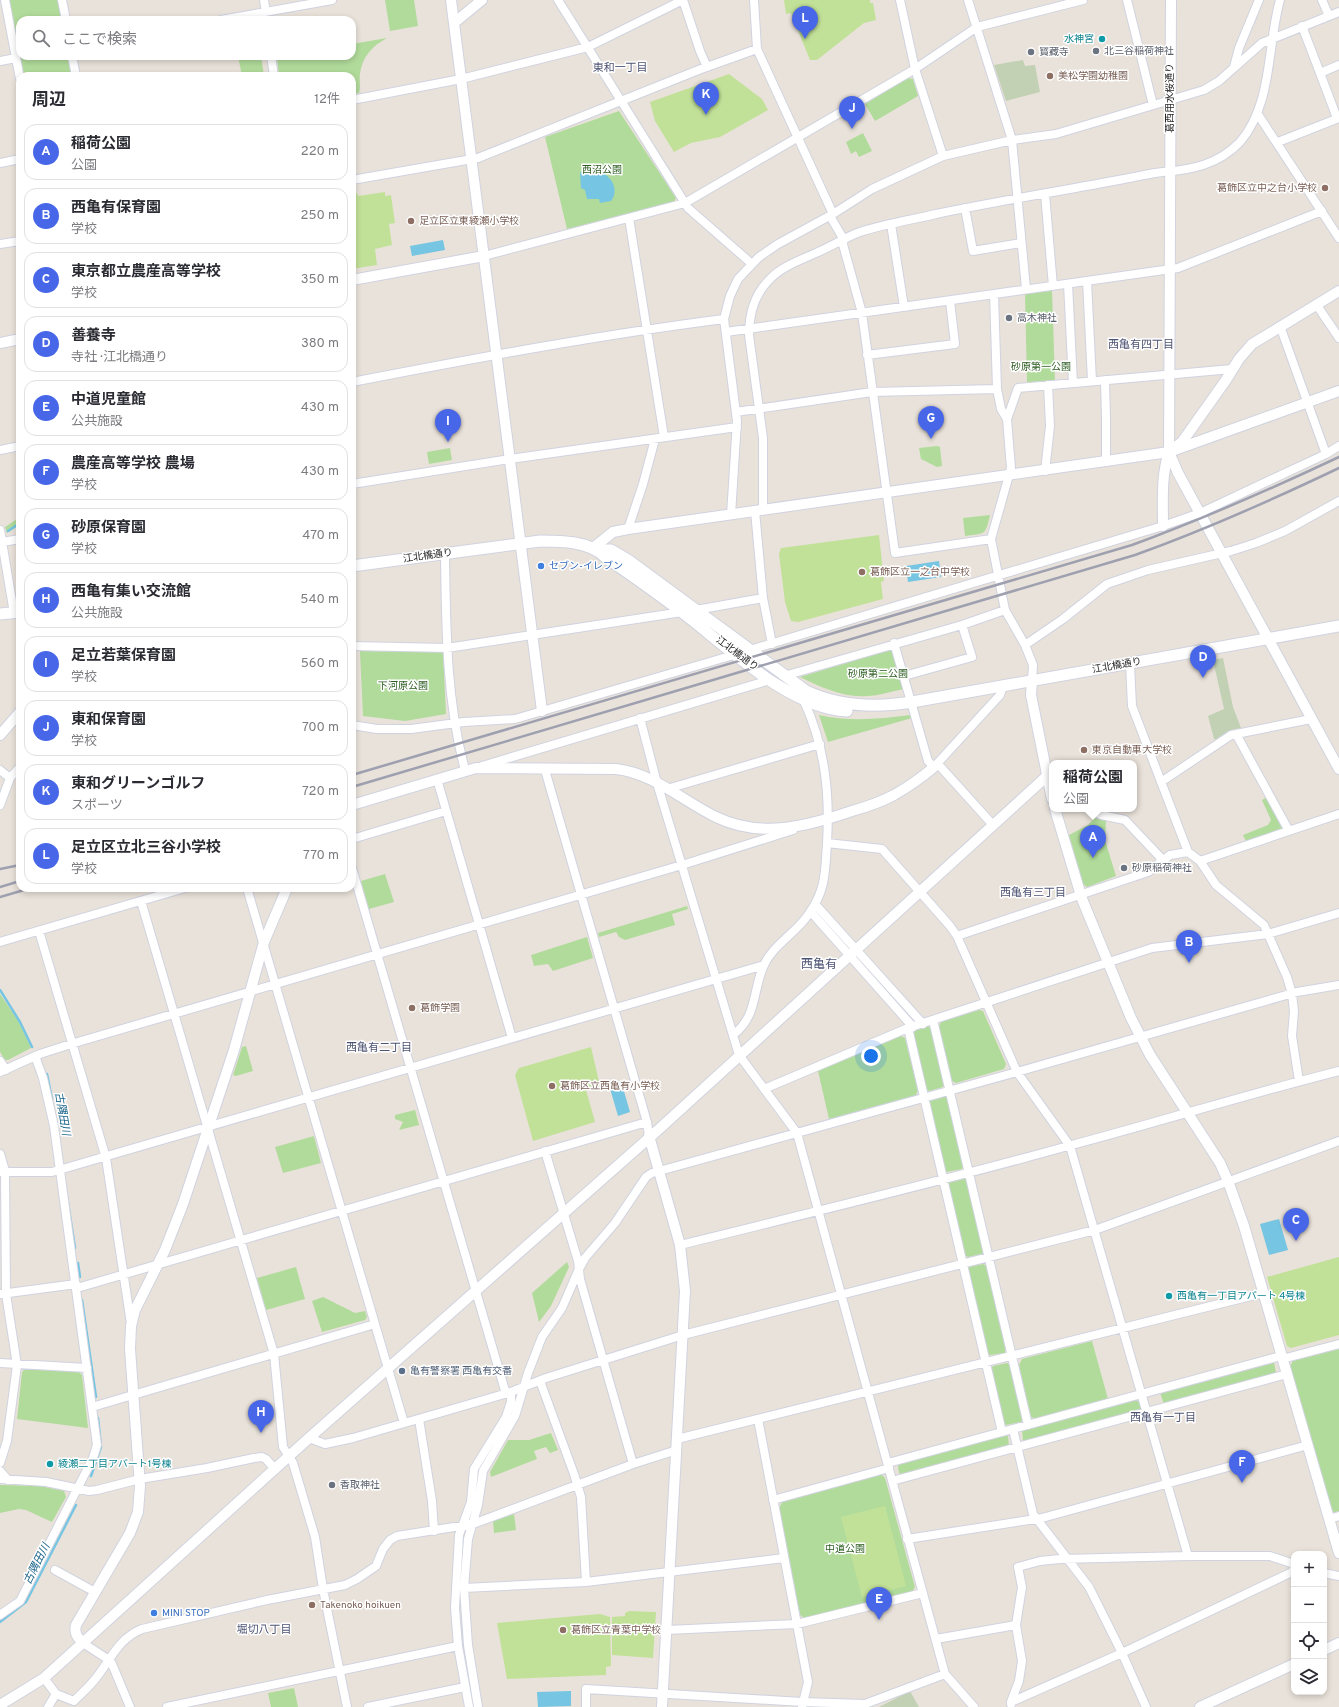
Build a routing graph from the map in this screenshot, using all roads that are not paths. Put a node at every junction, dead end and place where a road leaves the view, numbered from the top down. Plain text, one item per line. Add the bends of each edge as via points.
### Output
1 (5, 0) edge
2 (62, 0) edge
3 (264, 0) edge
4 (332, 0) edge
5 (451, 0) edge
6 (482, 0) edge
7 (558, 0) edge
8 (683, 0) edge
9 (754, 0) edge
10 (900, 0) edge
11 (968, 0) edge
12 (1083, 0) edge
13 (1127, 0) edge
14 (1171, 0) edge
15 (1259, 0) edge
16 (1280, 0) edge
17 (1322, 0) edge
18 (1339, 12) edge
19 (65, 16) edge
20 (266, 16) edge
21 (1329, 16) junction
22 (454, 23) junction
23 (1302, 26) junction
24 (977, 27) junction
25 (1273, 38) junction
26 (588, 47) junction
27 (757, 49) junction
28 (16, 58) joint
29 (16, 60) edge
30 (73, 60) edge
31 (272, 60) edge
32 (0, 61) edge
33 (1339, 65) edge
34 (707, 67) junction
35 (1234, 67) junction
36 (915, 69) junction
37 (19, 72) edge
38 (75, 72) edge
39 (274, 72) edge
40 (1320, 73) junction
41 (461, 79) junction
42 (356, 99) edge
43 (622, 101) junction
44 (1170, 101) junction
45 (1153, 105) junction
46 (1257, 113) junction
47 (1338, 118) edge
48 (796, 138) junction
49 (1012, 140) junction
50 (1278, 142) junction
51 (943, 156) junction
52 (471, 159) junction
53 (16, 160) edge
54 (0, 163) edge
55 (1170, 172) junction
56 (356, 179) edge
57 (1045, 194) junction
58 (1018, 198) junction
59 (685, 203) junction
60 (965, 208) junction
61 (1322, 211) junction
62 (831, 215) junction
63 (629, 218) junction
64 (891, 224) junction
65 (1339, 238) edge
66 (843, 241) junction
67 (16, 242) edge
68 (1021, 243) junction
69 (0, 244) edge
70 (484, 256) junction
71 (752, 264) junction
72 (1169, 270) junction
73 (356, 279) edge
74 (1087, 281) junction
75 (1068, 284) junction
76 (1053, 286) junction
77 (1026, 289) junction
78 (1339, 291) edge
79 (994, 294) junction
80 (950, 301) junction
81 (1316, 304) junction
82 (904, 307) junction
83 (862, 313) junction
84 (724, 318) junction
85 (1280, 326) junction
86 (648, 329) junction
87 (749, 329) junction
88 (726, 332) junction
89 (1339, 338) edge
90 (16, 340) edge
91 (0, 343) edge
92 (496, 354) junction
93 (867, 355) junction
94 (1232, 369) junction
95 (1169, 374) junction
96 (1105, 380) junction
97 (356, 381) edge
98 (1092, 381) junction
99 (1073, 383) junction
100 (1048, 385) junction
101 (997, 389) junction
102 (1339, 391) edge
103 (872, 392) junction
104 (1307, 402) junction
105 (760, 408) junction
106 (736, 412) junction
107 (1007, 419) junction
108 (737, 427) junction
109 (660, 438) junction
110 (1339, 446) edge
111 (16, 447) edge
112 (0, 450) edge
113 (1169, 452) junction
114 (1326, 454) junction
115 (510, 459) junction
116 (1106, 462) junction
117 (1045, 471) junction
118 (1009, 476) junction
119 (356, 483) edge
120 (886, 493) junction
121 (1339, 503) edge
122 (759, 511) junction
123 (1200, 513) junction
124 (731, 515) junction
125 (1163, 526) junction
126 (628, 529) junction
127 (0, 530) edge
128 (992, 539) junction
129 (16, 540) edge
130 (2, 542) junction
131 (520, 543) junction
132 (596, 549) junction
133 (1221, 552) junction
134 (445, 554) junction
135 (356, 565) edge
136 (997, 577) junction
137 (763, 598) junction
138 (16, 607) edge
139 (696, 610) junction
140 (1005, 610) junction
141 (16, 612) edge
142 (682, 612) junction
143 (0, 614) edge
144 (962, 625) junction
145 (1339, 626) edge
146 (532, 635) junction
147 (1269, 639) junction
148 (894, 643) junction
149 (772, 644) junction
150 (356, 646) edge
151 (1026, 646) junction
152 (447, 648) junction
153 (750, 650) junction
154 (737, 654) junction
155 (1130, 664) junction
156 (784, 676) junction
157 (904, 676) junction
158 (770, 680) junction
159 (1032, 680) junction
160 (1003, 686) junction
161 (804, 701) junction
162 (912, 702) junction
163 (894, 705) junction
164 (542, 711) junction
165 (16, 717) edge
166 (640, 718) junction
167 (1311, 719) junction
168 (455, 723) junction
169 (356, 725) edge
170 (1236, 734) junction
171 (0, 735) edge
172 (820, 744) junction
173 (936, 766) junction
174 (476, 768) junction
175 (1339, 769) edge
176 (0, 770) edge
177 (465, 770) junction
178 (544, 770) junction
179 (16, 772) edge
180 (10, 778) junction
181 (437, 779) junction
182 (1161, 782) junction
183 (657, 783) junction
184 (1049, 783) edge
185 (667, 789) junction
186 (356, 803) edge
187 (0, 805) edge
188 (446, 811) junction
189 (1056, 812) edge
190 (1096, 812) edge
191 (1339, 814) edge
192 (828, 819) junction
193 (993, 825) junction
194 (804, 826) junction
195 (1289, 831) junction
196 (356, 838) edge
197 (827, 843) junction
198 (1188, 852) junction
199 (1160, 860) junction
200 (1200, 861) junction
201 (682, 865) junction
202 (356, 882) edge
203 (171, 892) edge
204 (248, 892) edge
205 (285, 892) edge
206 (920, 892) junction
207 (580, 894) junction
208 (1080, 894) junction
209 (141, 901) junction
210 (813, 908) junction
211 (1339, 913) edge
212 (479, 924) junction
213 (39, 931) junction
214 (1268, 934) junction
215 (957, 936) junction
216 (0, 942) edge
217 (264, 942) junction
218 (853, 952) junction
219 (377, 954) junction
220 (1108, 962) junction
221 (764, 965) junction
222 (715, 979) junction
223 (276, 984) junction
224 (1339, 985) edge
225 (250, 992) junction
226 (1292, 994) junction
227 (985, 1003) junction
228 (614, 1008) junction
229 (174, 1014) junction
230 (933, 1020) junction
231 (923, 1024) junction
232 (911, 1028) junction
233 (733, 1035) junction
234 (1139, 1036) junction
235 (512, 1038) junction
236 (72, 1044) junction
237 (739, 1055) junction
238 (35, 1056) junction
239 (0, 1061) edge
240 (410, 1068) junction
241 (3, 1071) edge
242 (1339, 1071) edge
243 (1016, 1072) junction
244 (1299, 1081) junction
245 (764, 1089) junction
246 (950, 1090) junction
247 (309, 1098) junction
248 (924, 1098) junction
249 (1188, 1111) junction
250 (647, 1122) junction
251 (208, 1127) junction
252 (797, 1133) junction
253 (649, 1136) junction
254 (1339, 1141) edge
255 (1070, 1146) junction
256 (545, 1151) junction
257 (0, 1154) edge
258 (106, 1158) junction
259 (59, 1170) junction
260 (659, 1171) junction
261 (2, 1172) edge
262 (970, 1173) junction
263 (943, 1178) junction
264 (444, 1181) junction
265 (1228, 1181) junction
266 (342, 1210) junction
267 (819, 1210) junction
268 (564, 1213) junction
269 (3, 1227) edge
270 (1095, 1230) junction
271 (241, 1241) junction
272 (680, 1245) junction
273 (989, 1258) junction
274 (157, 1264) junction
275 (963, 1264) junction
276 (579, 1270) junction
277 (122, 1275) junction
278 (76, 1286) junction
279 (475, 1291) junction
280 (1263, 1293) junction
281 (3, 1294) edge
282 (842, 1294) junction
283 (375, 1324) junction
284 (131, 1326) junction
285 (1123, 1328) junction
286 (683, 1335) junction
287 (1339, 1344) edge
288 (274, 1354) junction
289 (1011, 1356) junction
290 (1282, 1357) junction
291 (603, 1360) junction
292 (986, 1362) junction
293 (0, 1363) edge
294 (17, 1364) junction
295 (87, 1368) junction
296 (388, 1368) junction
297 (1287, 1374) junction
298 (540, 1381) junction
299 (525, 1386) junction
300 (869, 1392) junction
301 (508, 1393) junction
302 (1142, 1394) junction
303 (133, 1395) junction
304 (92, 1407) junction
305 (1147, 1412) junction
306 (419, 1419) junction
307 (758, 1419) junction
308 (404, 1423) junction
309 (1028, 1425) junction
310 (1013, 1429) junction
311 (1002, 1432) junction
312 (309, 1438) junction
313 (677, 1440) junction
314 (1308, 1445) junction
315 (1018, 1448) junction
316 (677, 1450) junction
317 (289, 1455) junction
318 (0, 1463) edge
319 (633, 1464) junction
320 (888, 1465) junction
321 (275, 1469) junction
322 (0, 1470) edge
323 (140, 1479) junction
324 (4, 1480) edge
325 (892, 1481) junction
326 (1167, 1484) junction
327 (578, 1486) junction
328 (78, 1488) junction
329 (773, 1500) junction
330 (1334, 1518) edge
331 (1036, 1519) junction
332 (472, 1524) junction
333 (462, 1527) junction
334 (434, 1531) junction
335 (907, 1539) junction
336 (1339, 1553) edge
337 (1188, 1556) junction
338 (784, 1558) junction
339 (1068, 1560) junction
340 (1291, 1563) edge
341 (54, 1570) dead end
342 (670, 1572) junction
343 (1291, 1572) edge
344 (1327, 1574) edge
345 (1339, 1576) edge
346 (586, 1582) junction
347 (464, 1588) junction
348 (323, 1590) junction
349 (95, 1592) junction
350 (923, 1593) junction
351 (0, 1615) edge
352 (797, 1624) junction
353 (1016, 1625) junction
354 (667, 1630) junction
355 (936, 1639) junction
356 (1339, 1643) edge
357 (83, 1644) junction
358 (458, 1646) junction
359 (1327, 1649) edge
360 (1122, 1653) junction
361 (109, 1660) junction
362 (1291, 1665) edge
363 (340, 1670) junction
364 (945, 1674) junction
365 (44, 1678) junction
366 (465, 1687) junction
367 (56, 1694) junction
368 (663, 1694) junction
369 (802, 1704) edge
370 (1011, 1704) edge
371 (0, 1705) edge
372 (48, 1707) edge
373 (130, 1707) edge
374 (167, 1707) edge
375 (347, 1707) edge
376 (368, 1707) edge
377 (469, 1707) edge
378 (478, 1707) edge
379 (586, 1707) edge
380 (662, 1707) edge
381 (974, 1707) edge
382 (1146, 1707) edge
383 (1200, 1707) edge

1 - 28 street
2 - 19 street
3 - 20 street
4 - 20 street
5 - 22 street
6 - 22 street
7 - 26 street
8 - 26 street
8 - 34 street
9 - 27 street
10 - 36 street
11 - 24 street
12 - 24 street
13 - 45 street
14 - 44 street, 葛西用水桜通り
15 - 35 street
16 - 25 street
17 - 21 street
18 - 21 street
21 - 23 street
22 - 41 street
23 - 25 street
23 - 40 street
24 - 36 street
24 - 49 street
25 - 35 street
25 - 46 street
26 - 41 street
26 - 43 street
27 - 34 street
27 - 48 street
28 - 32 street
29 - 37 street
30 - 38 street
31 - 39 street
33 - 40 street
34 - 43 street
35 - 44 street via 1204,90
36 - 48 street
36 - 51 street
40 - 47 street
41 - 42 street
41 - 52 street
43 - 52 street
43 - 59 street
44 - 45 street
44 - 55 street, 葛西用水桜通り
45 - 49 street via 1056,134
46 - 50 street
46 - 55 street via 1240,142 1215,161 1192,170
47 - 50 street
48 - 59 street
48 - 62 street
49 - 51 street
49 - 58 street
50 - 61 street
51 - 62 street via 872,189
52 - 56 street
52 - 70 street
53 - 54 street
55 - 57 street
55 - 72 street, 葛西用水桜通り
57 - 58 street
57 - 76 street
58 - 60 street
58 - 68 street
59 - 63 street
59 - 71 street
60 - 64 street
60 - 68 street via 973,251
61 - 65 street
61 - 72 street
62 - 66 street
62 - 71 street via 778,244
63 - 70 street
63 - 86 street
64 - 66 street via 859,233
64 - 82 street
66 - 83 street
66 - 87 street via 796,262 773,276 756,299 750,315
67 - 69 street
68 - 77 street
70 - 73 street
70 - 92 street
71 - 84 street via 738,279
72 - 74 street
72 - 95 street, 葛西用水桜通り
74 - 75 street
74 - 98 street
75 - 76 street
75 - 99 street
76 - 77 street
77 - 79 street
78 - 81 street
79 - 80 street
79 - 101 street
80 - 82 street
80 - 93 street via 955,344
81 - 85 street
81 - 89 street
82 - 83 street
83 - 87 street
83 - 93 street
84 - 86 street
84 - 88 street
85 - 94 street via 1252,344
85 - 104 street
86 - 92 street
86 - 109 street
87 - 88 street
87 - 105 street
88 - 106 street
90 - 91 street
92 - 97 street
92 - 115 street
93 - 103 street
94 - 95 street
94 - 113 street via 1182,442
95 - 96 street
95 - 113 street, 葛西用水桜通り
96 - 98 street
96 - 116 street
98 - 99 street
99 - 100 street
100 - 107 street via 1018,388
100 - 117 street via 1050,426
101 - 103 street
101 - 107 street via 1001,410
102 - 104 street
103 - 105 street
103 - 120 street
104 - 113 street
104 - 114 street
105 - 106 street
105 - 122 street via 764,438
106 - 108 street
107 - 118 street via 1011,468
108 - 109 street
108 - 124 street
109 - 115 street
109 - 126 street
110 - 114 street
111 - 112 street
113 - 116 street
113 - 123 street via 1172,463
113 - 125 street via 1163,478
114 - 123 street
115 - 119 street
115 - 131 street
116 - 117 street
117 - 118 street
118 - 120 street
118 - 128 street
120 - 122 street
120 - 128 street via 895,553
121 - 133 street via 1285,531 1256,543
122 - 124 street
122 - 137 street
123 - 125 street
123 - 133 street
124 - 126 street
125 - 136 street
126 - 132 street via 613,532
127 - 130 street
128 - 136 street
129 - 130 street
130 - 138 street
131 - 132 main road, 江北橋通り via 553,541
131 - 134 main road, 江北橋通り
131 - 146 street
132 - 139 main road, 江北橋通り via 612,550
132 - 142 main road, 江北橋通り
133 - 147 street
133 - 151 street via 1148,570 1107,584
134 - 135 main road, 江北橋通り
134 - 152 street
136 - 140 street
136 - 149 street
137 - 139 street
137 - 149 street
139 - 153 main road, 江北橋通り
140 - 144 street
140 - 151 street
141 - 143 main road
142 - 146 street
142 - 154 main road, 江北橋通り
144 - 148 street
144 - 157 street via 972,657
145 - 147 main road, 江北橋通り
146 - 152 street
146 - 164 street
147 - 155 main road, 江北橋通り
147 - 167 street
148 - 156 street
148 - 157 street
149 - 153 street
150 - 152 street
151 - 159 street via 1033,665
152 - 168 street
153 - 156 main road, 江北橋通り
154 - 158 main road, 江北橋通り
154 - 164 street
155 - 159 main road, 江北橋通り
155 - 182 street via 1132,706
156 - 163 main road, 江北橋通り via 806,691 836,703
157 - 162 street
158 - 161 main road, 江北橋通り
158 - 166 street
159 - 160 main road, 江北橋通り
159 - 184 street via 1031,695
160 - 162 main road, 江北橋通り
160 - 173 street via 1000,695
161 - 163 main road, 江北橋通り via 827,709 859,712
161 - 172 street
162 - 163 main road, 江北橋通り
162 - 173 street via 928,761
164 - 168 street via 515,719
165 - 171 street
166 - 174 street
166 - 183 street
167 - 170 street
167 - 175 street
168 - 169 street via 394,729
168 - 177 street
170 - 182 street
170 - 195 street
172 - 185 street
172 - 192 street via 825,770
173 - 192 street via 893,796
173 - 193 street
174 - 177 street
174 - 178 street
176 - 180 street
177 - 181 street
178 - 183 street via 625,770
178 - 207 street
179 - 180 street
180 - 187 street
181 - 186 street
181 - 188 street
182 - 198 street
183 - 185 street
183 - 201 street
184 - 193 street
185 - 194 street via 716,817 740,826
188 - 196 street
188 - 212 street
189 - 208 street
190 - 199 street via 1125,820
191 - 195 street
192 - 194 street
192 - 197 street
193 - 206 street
194 - 201 street
195 - 200 street
197 - 206 street via 882,849
197 - 210 street via 822,892
198 - 199 street via 1170,855
198 - 200 street
199 - 208 street via 1148,872
200 - 214 street via 1216,885 1264,924
201 - 207 street
201 - 222 street
202 - 219 street
203 - 209 street
204 - 217 street
205 - 217 street
206 - 215 street
206 - 218 street
207 - 212 street
207 - 228 street
208 - 215 street
208 - 220 street
209 - 213 street
209 - 229 street
210 - 218 street
210 - 221 street
211 - 214 street
212 - 219 street
212 - 235 street
213 - 216 street
213 - 236 street
214 - 220 street via 1152,948
214 - 226 street
215 - 227 street
217 - 223 street
217 - 225 street
218 - 231 street
218 - 232 street
218 - 237 street
219 - 223 street
219 - 240 street
220 - 227 street
220 - 234 street
221 - 222 street
221 - 233 street via 752,1010 742,1028
222 - 228 street
222 - 233 street
223 - 225 street
223 - 247 street
224 - 226 street
225 - 229 street
225 - 251 street
226 - 234 street
226 - 244 street via 1292,1036
227 - 230 street
227 - 243 street
228 - 235 street
228 - 250 street
229 - 236 street
229 - 251 street
230 - 231 street
230 - 246 street
231 - 232 street
232 - 245 street
232 - 248 street
233 - 237 street
234 - 243 street
234 - 249 street
235 - 240 street
236 - 238 street
236 - 258 street
237 - 245 street
237 - 253 street
238 - 241 street
238 - 259 street via 44,1078 54,1126
239 - 241 street
240 - 247 street
240 - 264 street
242 - 244 street
243 - 246 street
243 - 255 street
244 - 249 street
245 - 252 street
246 - 248 street
246 - 262 street
247 - 251 street
247 - 266 street
248 - 252 street
248 - 263 street
249 - 255 street
249 - 265 street
250 - 253 street
250 - 256 street
251 - 258 street
251 - 271 street
251 - 274 street via 183,1204
252 - 260 street
252 - 267 street
253 - 260 street
253 - 268 street
254 - 265 street
255 - 262 street
255 - 270 street
256 - 264 street
256 - 268 street
257 - 261 street
258 - 259 street
258 - 277 street
259 - 261 street
259 - 278 street
260 - 272 street
260 - 276 street via 646,1177 615,1223 585,1258
261 - 269 street
262 - 263 street
262 - 273 street
263 - 267 street
263 - 275 street
264 - 266 street
264 - 279 street
265 - 270 street
265 - 280 street
266 - 271 street
266 - 283 street
267 - 272 street
267 - 282 street
268 - 276 street
268 - 279 street
269 - 281 street
270 - 273 street
270 - 285 street
271 - 274 street
271 - 288 street
272 - 286 street via 686,1291
273 - 275 street
273 - 289 street
274 - 277 street
274 - 284 street via 138,1301
275 - 282 street
275 - 292 street
276 - 291 street
276 - 299 street via 562,1308 542,1337
277 - 278 street
277 - 284 street
278 - 281 street
278 - 295 street
279 - 296 street
279 - 301 street
280 - 285 street
280 - 290 street
281 - 294 street
282 - 286 street
282 - 300 street
283 - 288 street
283 - 296 street
284 - 303 street
285 - 289 street
285 - 302 street
286 - 291 street
286 - 313 street
287 - 290 street
288 - 303 street
288 - 317 street via 283,1446
289 - 292 street
289 - 309 street
290 - 297 street
290 - 302 street
291 - 298 street
291 - 319 street
292 - 300 street
292 - 311 street
293 - 294 street
294 - 295 street
294 - 318 street via 7,1441
295 - 304 street
296 - 308 street
296 - 312 street
297 - 305 street
297 - 314 street
298 - 299 street
298 - 327 street
299 - 301 street
299 - 332 street via 515,1416 483,1471 478,1505
300 - 307 street
300 - 320 street
301 - 306 street
301 - 333 street via 511,1402 506,1417 474,1469 472,1502
302 - 305 street
302 - 309 street
303 - 304 street
303 - 323 street
304 - 328 street via 96,1451
305 - 315 street
305 - 326 street
306 - 308 street
306 - 334 street
307 - 313 street
307 - 329 street
308 - 312 street via 325,1444
309 - 310 street
310 - 311 street
310 - 315 street
311 - 320 street
312 - 317 street
313 - 316 street
314 - 326 street
314 - 330 street
315 - 325 street
315 - 331 street
316 - 319 street
316 - 342 street
317 - 321 street
317 - 348 street via 315,1536
319 - 327 street
320 - 325 street
320 - 329 street
321 - 323 street via 262,1457
321 - 357 street
322 - 324 street
323 - 328 street via 97,1490
323 - 349 street via 140,1499 135,1522
324 - 328 street via 46,1482
325 - 335 street
326 - 331 street
326 - 337 street
327 - 332 street
327 - 346 street
328 - 351 street via 20,1601
329 - 338 street
330 - 336 street
331 - 335 street
331 - 339 street
332 - 333 street
332 - 347 street via 468,1539
333 - 334 street
333 - 358 street via 459,1535 454,1608
334 - 348 street via 397,1536 383,1549 376,1566 345,1585
335 - 350 street
337 - 339 street
337 - 340 street via 1270,1556
338 - 342 street
338 - 352 street
339 - 353 street via 1040,1561 1018,1567 1022,1587
339 - 360 street via 1089,1587
341 - 349 street
342 - 346 street
342 - 354 street
343 - 360 street
344 - 345 street
346 - 347 street
347 - 378 street via 468,1645
348 - 361 street via 142,1628 131,1633 119,1644
348 - 363 street
349 - 357 street via 76,1625 77,1637
350 - 352 street
350 - 355 street
352 - 354 street
352 - 369 street via 808,1682
353 - 355 street
353 - 370 street via 1022,1661 1019,1681
354 - 368 street
355 - 364 street
356 - 359 street
357 - 361 street
357 - 365 street
358 - 363 street
358 - 366 street
360 - 370 street
360 - 382 street
361 - 367 street via 74,1701
361 - 373 street
362 - 383 street
363 - 374 street
363 - 375 street
364 - 369 street via 865,1704
364 - 381 street
365 - 367 street
365 - 371 street
366 - 376 street
366 - 377 street
367 - 372 street
368 - 369 street
368 - 379 street via 586,1689
368 - 380 street

